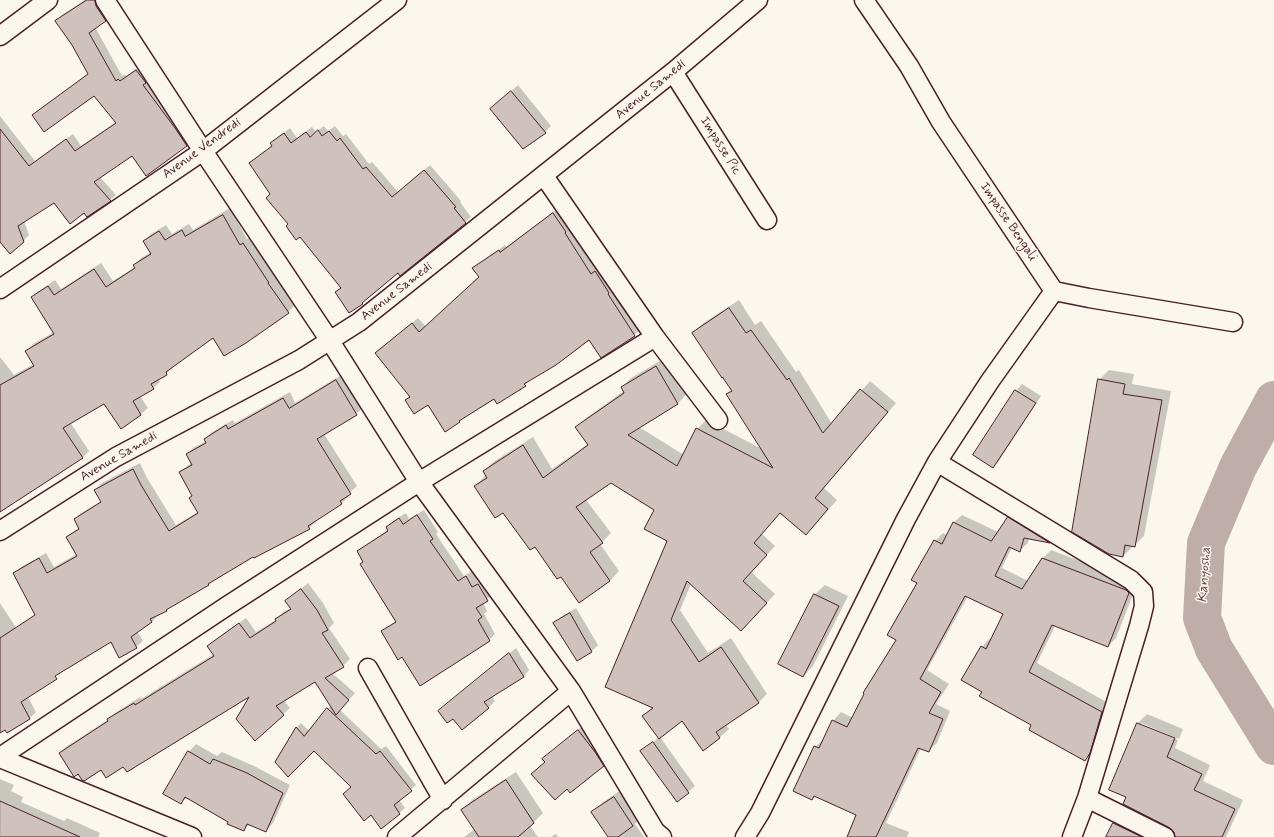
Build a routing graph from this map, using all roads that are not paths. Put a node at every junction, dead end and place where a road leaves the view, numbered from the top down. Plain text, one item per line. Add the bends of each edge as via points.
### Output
1 (48, 0) edge
2 (105, 0) edge
3 (397, 0) edge
4 (758, 0) edge
5 (864, 0) edge
6 (0, 36) edge
7 (673, 72) junction
8 (203, 151) junction
9 (544, 176) junction
10 (767, 220) dead end
11 (0, 288) edge
12 (1054, 291) junction
13 (1233, 322) dead end
14 (655, 337) junction
15 (330, 341) junction
16 (718, 420) dead end
17 (937, 462) junction
18 (419, 482) junction
19 (0, 530) edge
20 (368, 668) dead end
21 (571, 691) junction
22 (0, 758) edge
23 (1087, 798) junction
24 (443, 800) junction
25 (192, 837) edge
26 (397, 837) edge
27 (662, 837) edge
28 (745, 837) edge
29 (1072, 837) edge
30 (1165, 837) edge

1 - 6 street
2 - 8 street
3 - 8 street, Avenue Vendredi
4 - 7 street, Avenue Samedi
5 - 12 street, Impasse Bengali via 909,66 941,122
7 - 9 street, Avenue Samedi
7 - 10 street, Impasse Pic
8 - 11 street, Avenue Vendredi
8 - 15 street
9 - 14 street
9 - 15 street, Avenue Samedi via 372,313
12 - 13 street
12 - 17 street
14 - 16 street
14 - 18 street
15 - 18 street
15 - 19 street, Avenue Samedi via 299,360 116,456
17 - 23 street via 1131,580 1143,592 1144,606 1139,626
17 - 28 street via 906,519 760,813
18 - 21 street
18 - 22 street via 227,606
20 - 24 street
21 - 24 street
21 - 27 street via 654,831
22 - 25 street
23 - 29 street
23 - 30 street
24 - 26 street

